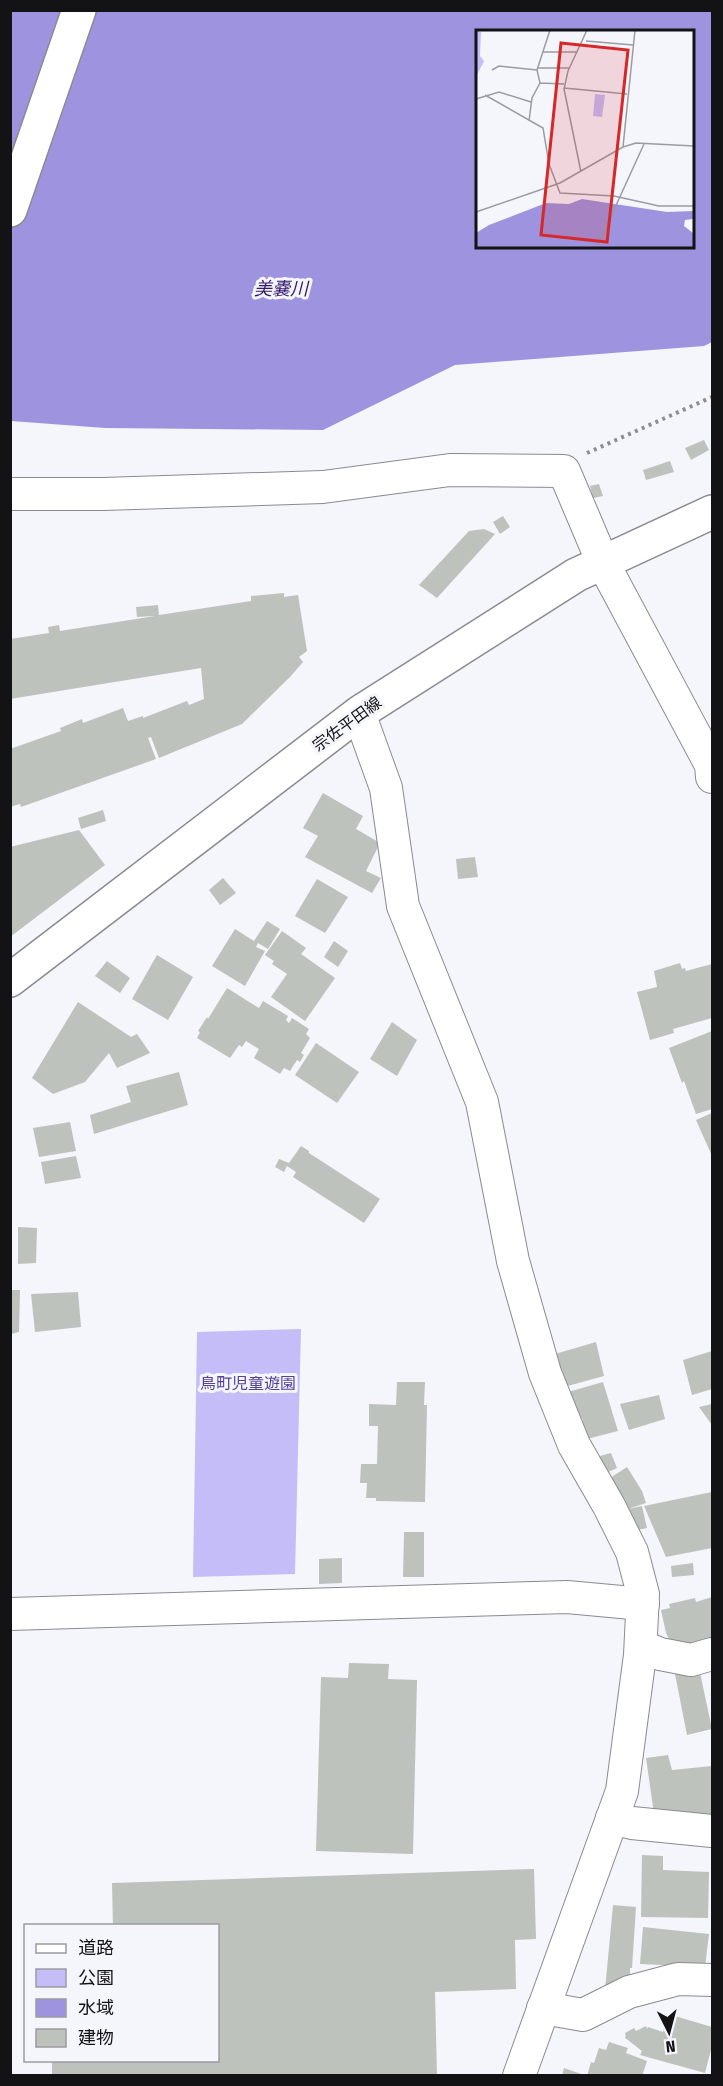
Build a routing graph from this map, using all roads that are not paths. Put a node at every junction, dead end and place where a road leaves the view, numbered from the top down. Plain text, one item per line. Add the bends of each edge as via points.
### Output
1 (79, 10) edge
2 (10, 210) edge
3 (10, 494) edge
4 (712, 512) edge
5 (603, 563) junction
6 (359, 713) junction
7 (712, 777) edge
8 (10, 980) edge
9 (643, 1604) junction
10 (10, 1614) edge
11 (641, 1646) junction
12 (712, 1654) edge
13 (612, 1818) junction
14 (712, 1831) edge
15 (712, 1980) edge
16 (543, 2008) junction
17 (519, 2076) edge

1 - 2 main road
3 - 5 street via 323,487 450,470 564,471
4 - 5 main road, 宗佐平田線
5 - 6 main road, 宗佐平田線 via 576,575
5 - 7 street via 711,765
6 - 8 main road, 宗佐平田線
6 - 9 street via 386,788 403,906 482,1102 513,1260 544,1374 574,1445 632,1552
9 - 10 street via 567,1598
9 - 11 street
11 - 12 street via 691,1660
11 - 13 street via 622,1791
13 - 14 street
13 - 16 street
15 - 16 street via 678,1979 629,1992 583,2015
16 - 17 street

